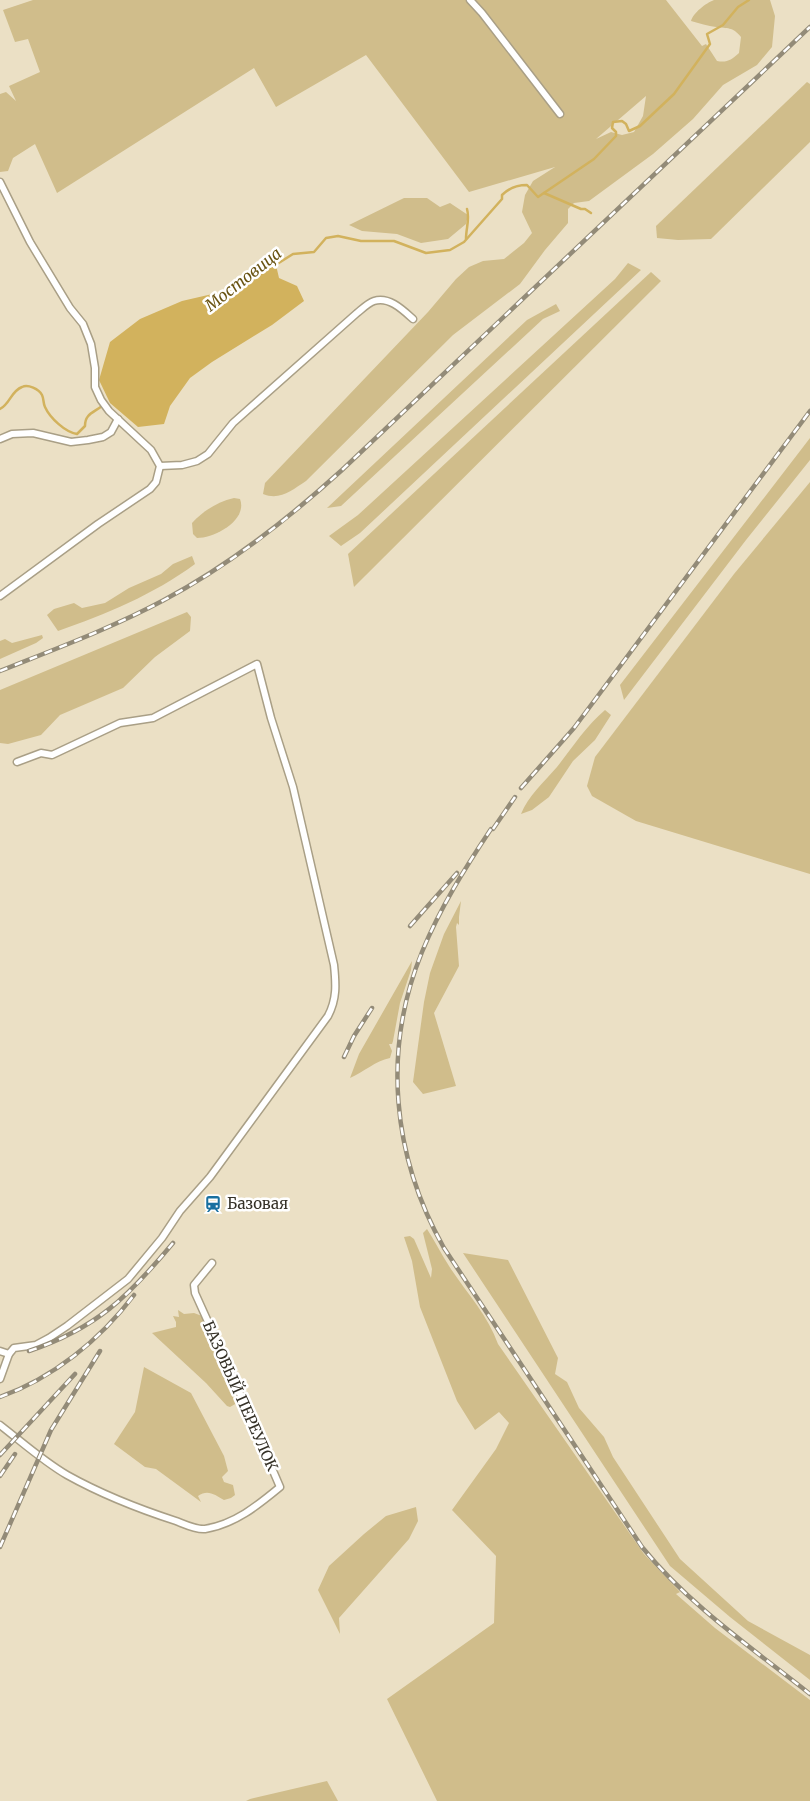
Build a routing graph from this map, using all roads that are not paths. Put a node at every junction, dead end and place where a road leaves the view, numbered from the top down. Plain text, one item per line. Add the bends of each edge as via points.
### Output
1 (470, 0) edge
2 (560, 114) dead end
3 (0, 182) edge
4 (413, 319) dead end
5 (118, 419) junction
6 (0, 439) edge
7 (160, 466) junction
8 (0, 596) edge
9 (17, 762) dead end
10 (212, 1263) dead end
11 (0, 1351) edge
12 (9, 1354) junction
13 (0, 1379) edge
14 (0, 1425) edge

1 - 2 street
3 - 5 street via 30,242 83,324 91,344 95,387 101,400
4 - 7 street via 400,307 386,301 374,301 233,423 208,454 182,465
5 - 6 street via 111,432 88,440 71,442 33,433 12,434
5 - 7 street via 151,450
7 - 8 street via 150,490
9 - 12 street via 41,753 52,755 120,723 153,718 257,664 293,787 334,965 336,991 328,1016 210,1177 128,1279 49,1338 36,1345 14,1348
10 - 14 street, БАЗОВЫЙ ПЕРЕУЛОК via 194,1285 195,1293 280,1487 256,1508 235,1520 203,1530 162,1517 67,1474
11 - 12 street
12 - 13 street

